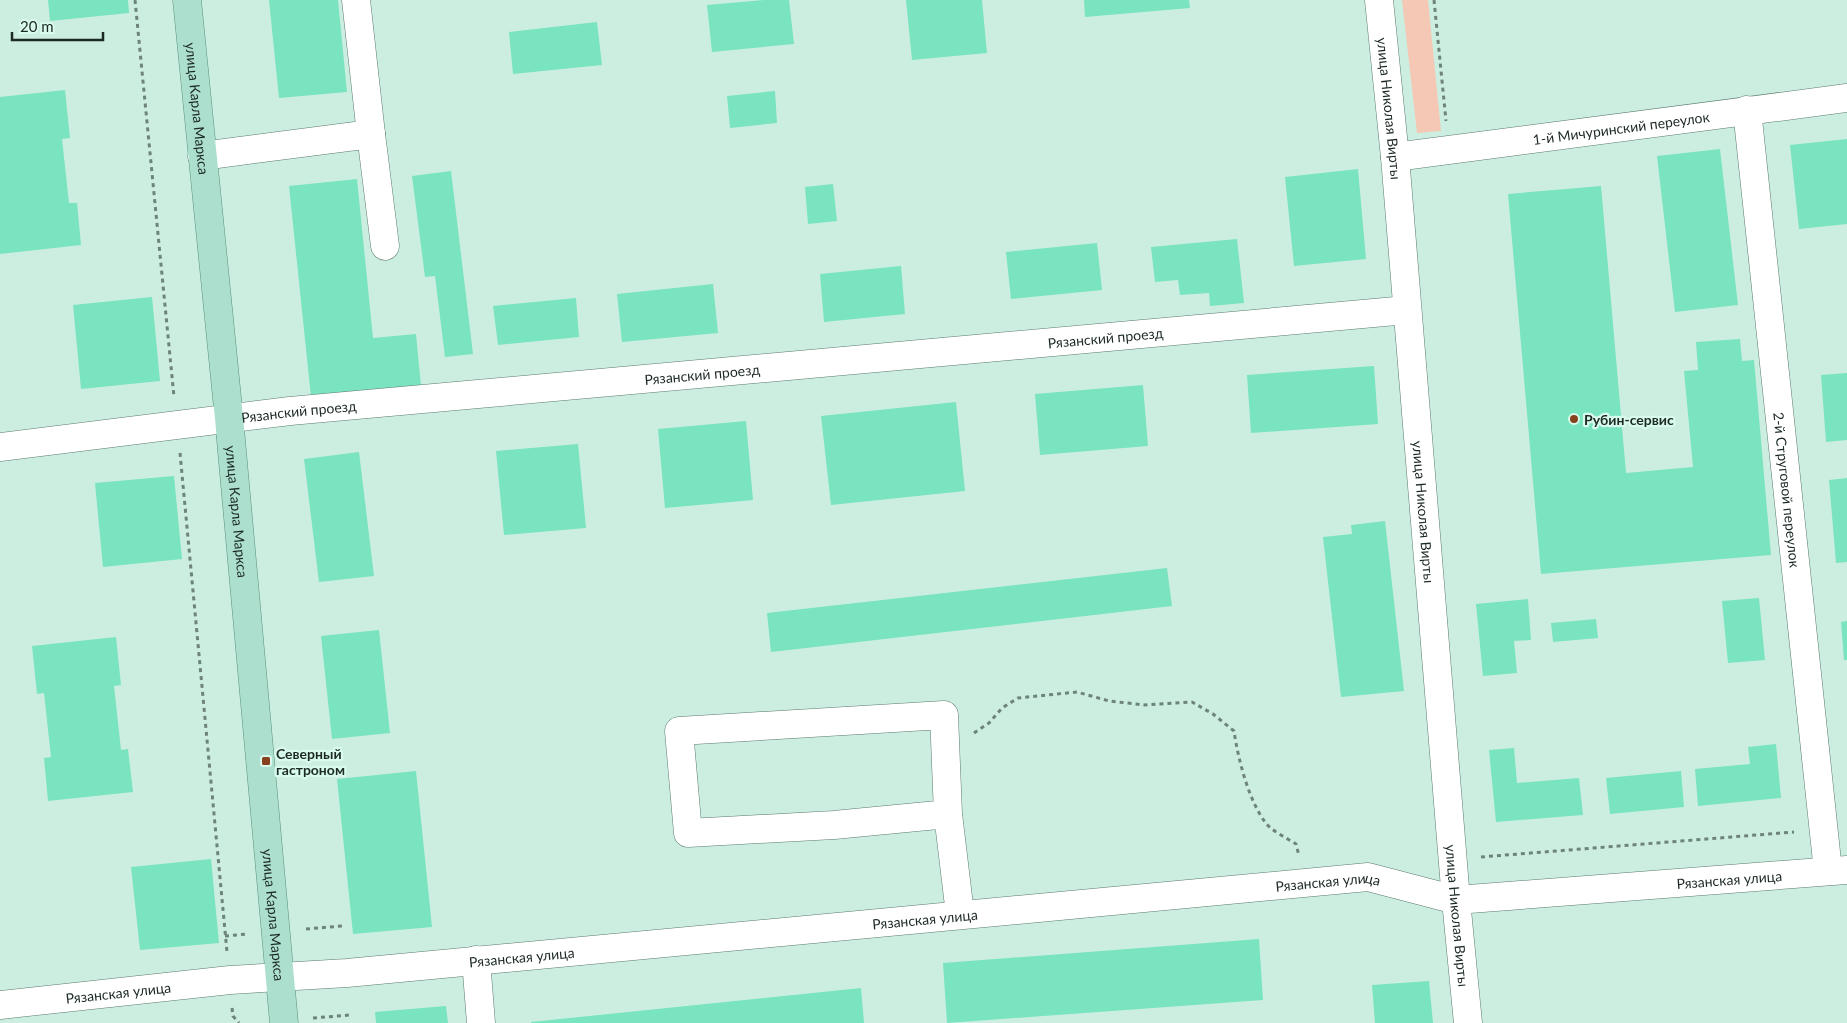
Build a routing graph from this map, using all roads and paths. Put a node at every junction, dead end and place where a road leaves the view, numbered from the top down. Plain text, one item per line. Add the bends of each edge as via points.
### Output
1 (135, 0) edge
2 (187, 0) edge
3 (356, 0) edge
4 (1379, 0) edge
5 (1434, 0) edge
6 (1847, 98) edge
7 (1747, 110) junction
8 (372, 134) junction
9 (1449, 149) junction
10 (202, 156) junction
11 (1395, 157) junction
12 (385, 246) dead end
13 (1406, 310) junction
14 (229, 418) junction
15 (177, 425) junction
16 (0, 447) edge
17 (946, 755) junction
18 (948, 814) junction
19 (1824, 829) junction
20 (1452, 860) junction
21 (1838, 870) edge
22 (1306, 882) junction
23 (1456, 900) junction
24 (960, 914) junction
25 (476, 960) junction
26 (279, 978) junction
27 (230, 980) junction
28 (0, 1005) edge
29 (240, 1023) edge
30 (284, 1023) edge
31 (482, 1023) edge
32 (1468, 1023) edge

1 - 15 path
2 - 10 main road, улица Карла Маркса
3 - 8 street
4 - 11 street, улица Николая Вирты
5 - 9 path
6 - 7 street, 1-й Мичуринский переулок
7 - 9 street, 1-й Мичуринский переулок
7 - 19 street, 2-й Струговой переулок
8 - 10 street
8 - 12 street
9 - 11 street, 1-й Мичуринский переулок
10 - 14 main road, улица Карла Маркса
11 - 13 street, улица Николая Вирты
13 - 14 street, Рязанский проезд
13 - 20 street, улица Николая Вирты
14 - 15 street, Рязанский проезд
14 - 26 main road, улица Карла Маркса
15 - 16 street, Рязанский проезд
15 - 27 path
17 - 18 street
17 - 18 street via 944,715 680,731 688,833 834,825
17 - 22 path via 1018,698 1077,692 1109,701 1145,705 1192,702 1214,714 1234,731 1237,752 1261,815 1265,823 1296,844
18 - 24 street
19 - 20 path
19 - 21 street, 2-й Струговой переулок
20 - 23 street, улица Николая Вирты
21 - 23 street, Рязанская улица
22 - 23 street, Рязанская улица via 1368,877
22 - 24 street, Рязанская улица
23 - 32 street, улица Николая Вирты
24 - 25 street, Рязанская улица
25 - 26 street, Рязанская улица
25 - 31 street
26 - 27 street, Рязанская улица
26 - 30 main road, улица Карла Маркса
27 - 28 street, Рязанская улица
27 - 29 path via 233,1016

